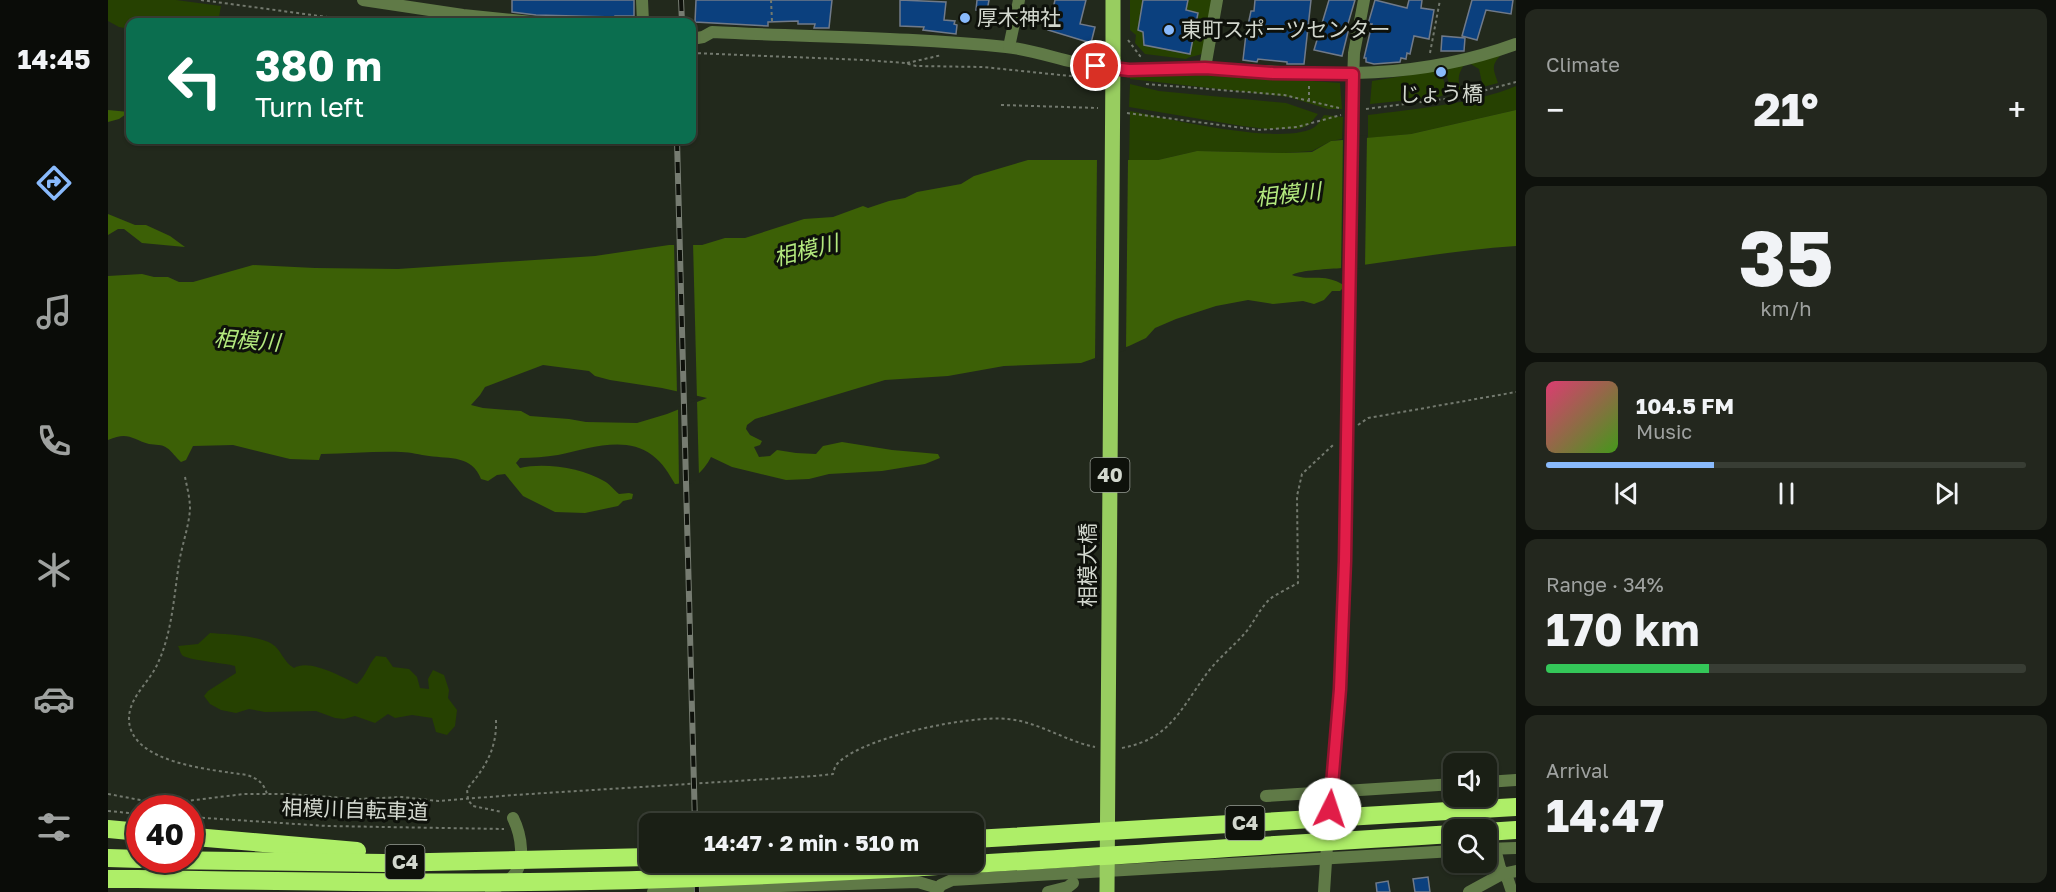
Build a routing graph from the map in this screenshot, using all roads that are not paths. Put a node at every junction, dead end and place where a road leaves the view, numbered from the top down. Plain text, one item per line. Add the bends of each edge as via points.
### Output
1 (363, 0) edge
2 (642, 0) edge
3 (1019, 0) edge
4 (1113, 0) edge
5 (1217, 0) edge
6 (1365, 0) edge
7 (493, 18) edge
8 (643, 18) edge
9 (696, 38) edge
10 (1516, 44) edge
11 (1009, 47) junction
12 (1205, 68) junction
13 (1353, 78) junction
14 (1516, 780) edge
15 (1497, 781) edge
16 (1443, 784) edge
17 (1331, 787) junction
18 (1266, 796) dead end
19 (1516, 807) edge
20 (516, 824) road end
21 (108, 829) edge
22 (1516, 830) edge
23 (126, 831) edge
24 (1497, 831) edge
25 (1443, 835) edge
26 (204, 838) edge
27 (984, 838) edge
28 (1516, 848) edge
29 (1497, 849) edge
30 (1443, 853) edge
31 (639, 855) edge
32 (639, 856) edge
33 (108, 858) edge
34 (126, 859) edge
35 (1326, 860) junction
36 (204, 861) edge
37 (1497, 863) edge
38 (1516, 871) edge
39 (1502, 874) junction
40 (108, 879) edge
41 (542, 881) junction
42 (1073, 883) dead end
43 (937, 890) edge
44 (358, 892) edge
45 (491, 892) edge
46 (653, 892) edge
47 (1048, 892) edge
48 (1107, 892) edge
49 (1324, 892) edge
50 (1469, 892) edge
51 (1512, 892) edge

1 - 7 street
2 - 8 street
3 - 11 street
4 - 48 main road, 相模大橋 / 40, bridge
5 - 12 street
6 - 13 street
9 - 11 street via 712,32
10 - 13 street via 1429,67
11 - 12 street via 1096,66
12 - 13 street
13 - 17 street, bridge via 1345,551 1340,689
14 - 15 street
16 - 17 street
17 - 18 street
17 - 35 street
19 - 27 highway, C4, bridge
20 - 45 street via 521,850 518,869
21 - 23 highway
22 - 24 highway
25 - 41 highway, C4, bridge via 789,874
26 - 31 highway, bridge via 403,853
28 - 29 street
30 - 35 street
32 - 36 highway, C4, bridge via 384,863
33 - 34 highway
35 - 43 street via 952,880
35 - 49 street
37 - 39 street
38 - 39 street
39 - 50 street
39 - 51 street
40 - 41 highway, C4, bridge
41 - 44 highway, bridge
42 - 47 street
43 - 46 street via 918,882

